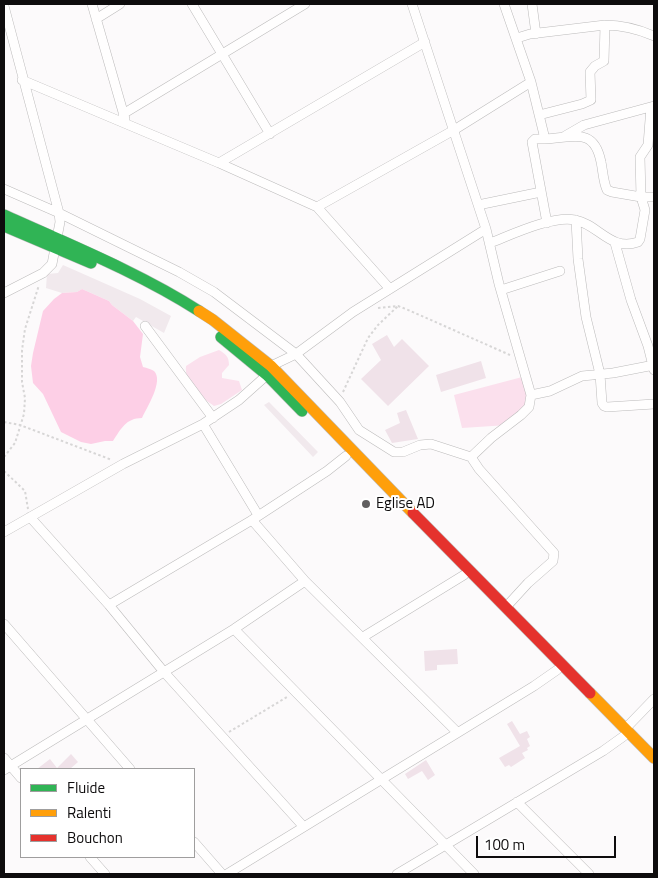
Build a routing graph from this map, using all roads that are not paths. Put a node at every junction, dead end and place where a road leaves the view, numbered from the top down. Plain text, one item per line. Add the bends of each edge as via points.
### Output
1 (92, 4) edge
2 (120, 4) edge
3 (192, 4) edge
4 (305, 4) edge
5 (412, 4) edge
6 (504, 4) edge
7 (532, 4) edge
8 (4, 6) edge
9 (96, 19) junction
10 (606, 25) junction
11 (536, 34) junction
12 (654, 36) edge
13 (517, 38) junction
14 (425, 42) junction
15 (223, 54) junction
16 (22, 80) junction
17 (532, 82) junction
18 (653, 107) edge
19 (123, 114) junction
20 (539, 116) junction
21 (126, 124) junction
22 (454, 130) junction
23 (270, 134) junction
24 (565, 136) junction
25 (545, 139) junction
26 (219, 163) junction
27 (4, 189) edge
28 (541, 192) junction
29 (641, 197) junction
30 (654, 197) edge
31 (478, 205) junction
32 (317, 208) junction
33 (59, 213) junction
34 (4, 215) edge
35 (645, 216) junction
36 (654, 218) edge
37 (576, 220) junction
38 (547, 223) junction
39 (4, 226) edge
40 (486, 229) junction
41 (490, 242) junction
42 (56, 243) junction
43 (615, 243) junction
44 (560, 271) dead end
45 (390, 289) junction
46 (500, 290) junction
47 (4, 293) edge
48 (145, 326) dead end
49 (296, 354) junction
50 (654, 365) edge
51 (654, 370) edge
52 (269, 371) junction
53 (600, 374) junction
54 (532, 395) junction
55 (654, 404) edge
56 (213, 418) junction
57 (203, 424) junction
58 (346, 456) junction
59 (471, 457) junction
60 (255, 517) junction
61 (30, 518) junction
62 (4, 532) edge
63 (464, 575) junction
64 (305, 581) junction
65 (109, 605) junction
66 (506, 607) junction
67 (4, 624) edge
68 (234, 629) junction
69 (363, 638) junction
70 (557, 670) junction
71 (164, 672) junction
72 (654, 699) edge
73 (87, 720) junction
74 (457, 732) junction
75 (625, 732) junction
76 (654, 758) edge
77 (6, 765) edge
78 (654, 766) edge
79 (129, 768) edge
80 (20, 777) edge
81 (381, 779) junction
82 (518, 802) junction
83 (304, 826) junction
84 (195, 843) edge
85 (446, 845) junction
86 (91, 858) edge
87 (105, 874) edge
88 (222, 874) edge
89 (227, 874) edge
90 (397, 874) edge
91 (474, 874) edge
92 (589, 874) edge

1 - 9 street
2 - 9 street
3 - 15 street
4 - 15 street
5 - 14 street
6 - 13 street
7 - 11 street
8 - 16 street
9 - 19 street
10 - 11 street
10 - 12 street via 618,25
10 - 20 street via 604,61 590,72 591,100
11 - 13 street
13 - 17 street
14 - 22 street
14 - 23 street
15 - 19 street
15 - 23 street
16 - 21 street
16 - 33 street
17 - 20 street
17 - 22 street
18 - 24 street via 584,125
18 - 29 street via 648,145 640,157
19 - 21 street
20 - 25 street
21 - 26 street
22 - 31 street
22 - 32 street
23 - 26 street
24 - 25 street
24 - 29 street via 584,136 596,145 607,190
25 - 28 street via 532,142
26 - 32 street
27 - 33 street
28 - 31 street
28 - 38 street
29 - 30 street
29 - 35 street
31 - 40 street
32 - 45 street
33 - 42 street
33 - 49 street via 214,292
34 - 42 street
35 - 36 street
35 - 43 street via 638,242
37 - 38 street
37 - 43 street
37 - 53 street via 586,317
38 - 41 street
39 - 42 street
40 - 41 street
40 - 45 street
41 - 46 street
42 - 47 street via 52,264 43,273
42 - 52 street via 176,296 213,320
43 - 50 street
44 - 46 street
45 - 49 street
46 - 54 street
48 - 56 street
49 - 52 street
49 - 59 street via 340,402 359,430 394,452 431,444
50 - 51 street
50 - 53 street
52 - 56 street via 239,400
52 - 58 street
52 - 66 street
53 - 54 street via 582,376 550,391
53 - 55 street via 604,406
54 - 59 street via 521,415
56 - 57 street
57 - 60 street
57 - 61 street via 123,464
58 - 60 street
58 - 63 street
59 - 66 street via 554,552 553,561
60 - 64 street
60 - 65 street
61 - 62 street
61 - 65 street
63 - 69 street
63 - 70 street
64 - 68 street
64 - 69 street
65 - 71 street
66 - 75 street
67 - 73 street
68 - 71 street
68 - 81 street
69 - 74 street
70 - 74 street
70 - 75 street
71 - 73 street
71 - 83 street
72 - 75 street
73 - 77 street
73 - 79 street
74 - 81 street
75 - 76 street
75 - 78 street
75 - 82 street
77 - 80 street
81 - 83 street
81 - 85 street
82 - 85 street
82 - 92 street
83 - 89 street
84 - 88 street
85 - 90 street
85 - 91 street
86 - 87 street

